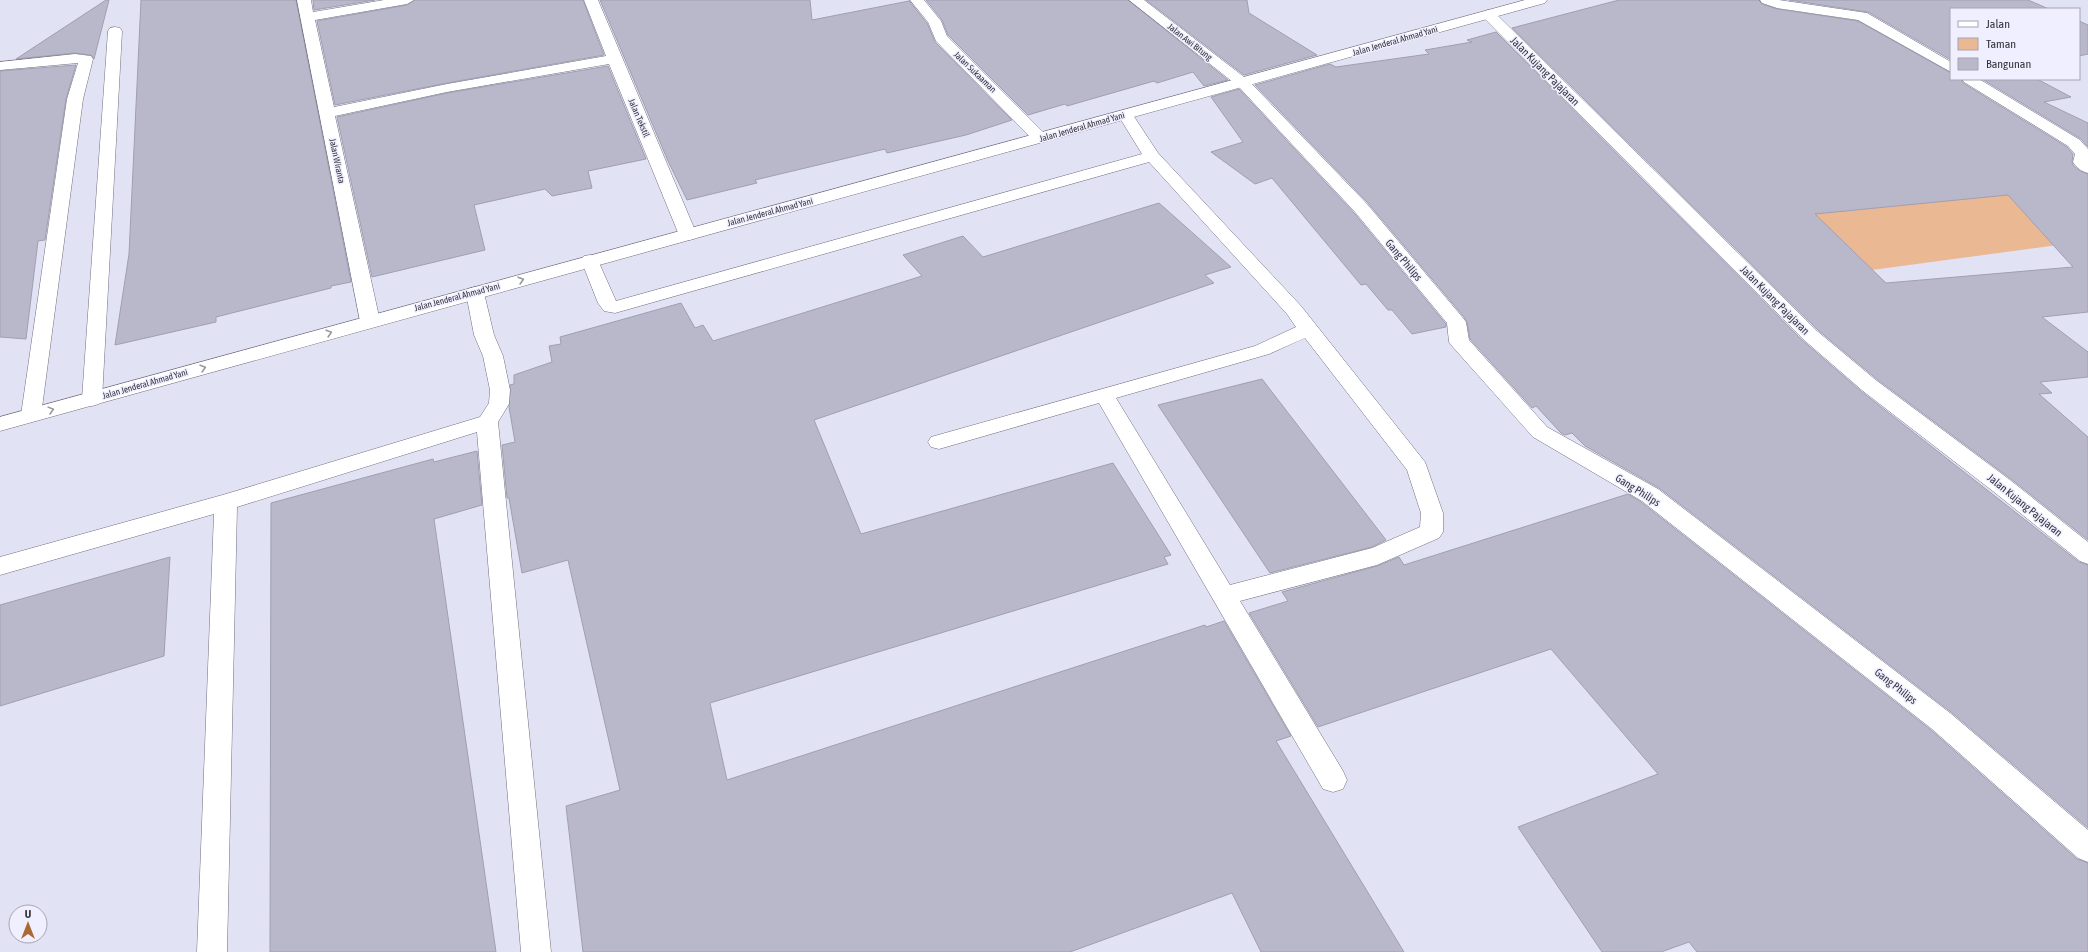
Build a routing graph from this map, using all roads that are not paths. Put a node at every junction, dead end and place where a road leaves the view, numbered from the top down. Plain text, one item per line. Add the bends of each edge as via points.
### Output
1 (304, 0) edge
2 (407, 0) edge
3 (591, 0) edge
4 (917, 0) edge
5 (1136, 0) edge
6 (1540, 0) edge
7 (1767, 0) edge
8 (1488, 14) junction
9 (307, 17) junction
10 (115, 31) dead end
11 (614, 59) junction
12 (0, 66) edge
13 (1950, 67) edge
14 (1972, 80) edge
15 (1243, 83) junction
16 (327, 112) junction
17 (1126, 114) junction
18 (1040, 138) junction
19 (1152, 156) junction
20 (2088, 168) edge
21 (688, 235) junction
22 (590, 260) junction
23 (475, 292) junction
24 (370, 321) junction
25 (1308, 329) junction
26 (1104, 395) junction
27 (92, 399) junction
28 (31, 415) junction
29 (488, 422) junction
30 (0, 424) edge
31 (939, 442) dead end
32 (226, 502) junction
33 (2088, 554) edge
34 (0, 566) edge
35 (1223, 596) junction
36 (1333, 780) dead end
37 (2088, 848) edge
38 (212, 952) edge
39 (536, 952) edge

1 - 9 street, Jalan Wiranta
2 - 9 street
3 - 11 street, Jalan Tekstil
4 - 18 street, Jalan Sukaaman via 934,21 941,38
5 - 15 street, Jalan Awi Bitung
6 - 8 street, Jalan Jenderal Ahmad Yani
7 - 13 street via 1777,4 1862,16
8 - 15 street, Jalan Jenderal Ahmad Yani
8 - 33 street, Jalan Kujang Pajajaran via 1810,335 1870,386
9 - 16 street, Jalan Wiranta
10 - 27 street
11 - 16 street
11 - 21 street, Jalan Tekstil
12 - 28 street via 69,58 86,59 75,99
14 - 20 street via 2074,143 2083,154 2081,162
15 - 17 street, Jalan Jenderal Ahmad Yani
15 - 37 street, Gang Philips via 1361,208 1456,322 1459,342 1540,432 1650,495 1941,721
16 - 24 street, Jalan Wiranta
17 - 18 street, Jalan Jenderal Ahmad Yani
17 - 19 street
18 - 21 street, Jalan Jenderal Ahmad Yani
19 - 22 street via 615,307 607,303
19 - 25 street via 1294,310
21 - 22 street, Jalan Jenderal Ahmad Yani
23 -> 22 street, Jalan Jenderal Ahmad Yani
23 - 24 street, Jalan Jenderal Ahmad Yani
23 - 29 street via 500,390 498,404
27 -> 24 street, Jalan Jenderal Ahmad Yani
25 - 26 street via 1262,350
25 - 35 street via 1417,468 1432,513 1431,532 1377,556
26 - 31 street
26 - 35 street
28 -> 27 street, Jalan Jenderal Ahmad Yani
28 - 30 street, Jalan Jenderal Ahmad Yani
29 - 32 street
29 - 39 street
32 - 34 street
32 - 38 street
35 - 36 street

